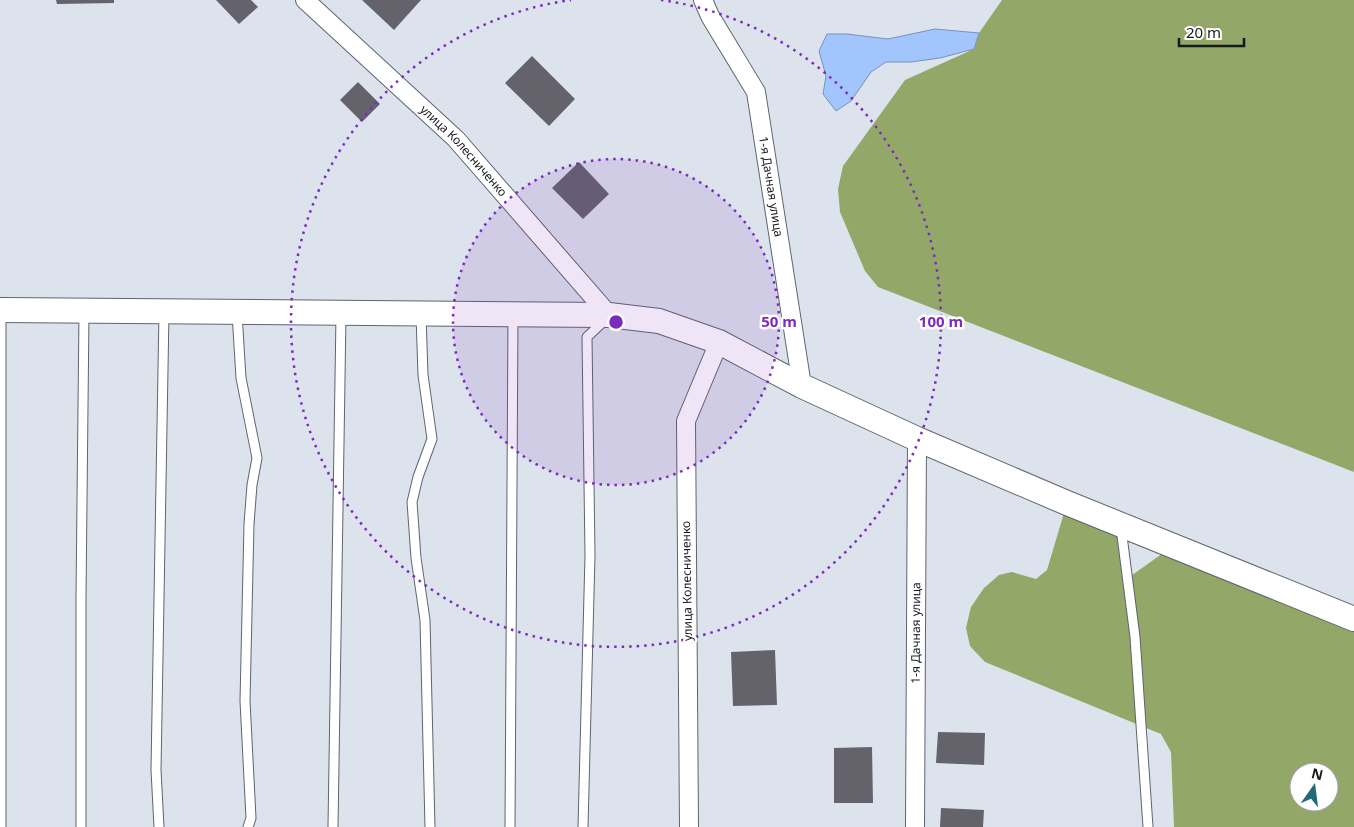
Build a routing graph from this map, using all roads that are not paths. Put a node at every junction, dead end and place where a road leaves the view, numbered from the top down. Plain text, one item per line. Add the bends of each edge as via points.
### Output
1 (305, 0) edge
2 (703, 0) edge
3 (0, 310) edge
4 (84, 311) junction
5 (164, 312) junction
6 (237, 312) junction
7 (341, 313) junction
8 (421, 314) junction
9 (513, 314) junction
10 (609, 315) junction
11 (718, 342) junction
12 (802, 386) junction
13 (917, 439) junction
14 (1121, 525) junction
15 (1354, 619) edge
16 (1, 827) edge
17 (81, 827) edge
18 (159, 827) edge
19 (248, 827) edge
20 (333, 827) edge
21 (430, 827) edge
22 (510, 827) edge
23 (583, 827) edge
24 (689, 827) edge
25 (915, 827) edge
26 (1148, 827) edge

1 - 10 street, улица Колесниченко via 456,139
2 - 12 street, 1-я Дачная улица via 756,92
3 - 4 main road
3 - 16 lane
4 - 5 main road
4 - 17 lane
5 - 6 main road
5 - 18 lane via 156,770
6 - 7 main road
6 - 19 lane via 240,378 257,458 248,534 245,701
7 - 8 main road
7 - 20 lane
8 - 9 main road
8 - 21 lane via 423,375 432,439 412,502 425,620
9 - 10 main road
9 - 22 lane
10 - 11 main road via 659,322
10 - 23 lane via 587,337 590,555
11 - 12 main road
11 - 24 street, улица Колесниченко via 686,421
12 - 13 main road
13 - 14 main road
13 - 25 street, 1-я Дачная улица
14 - 15 main road
14 - 26 lane via 1135,637

